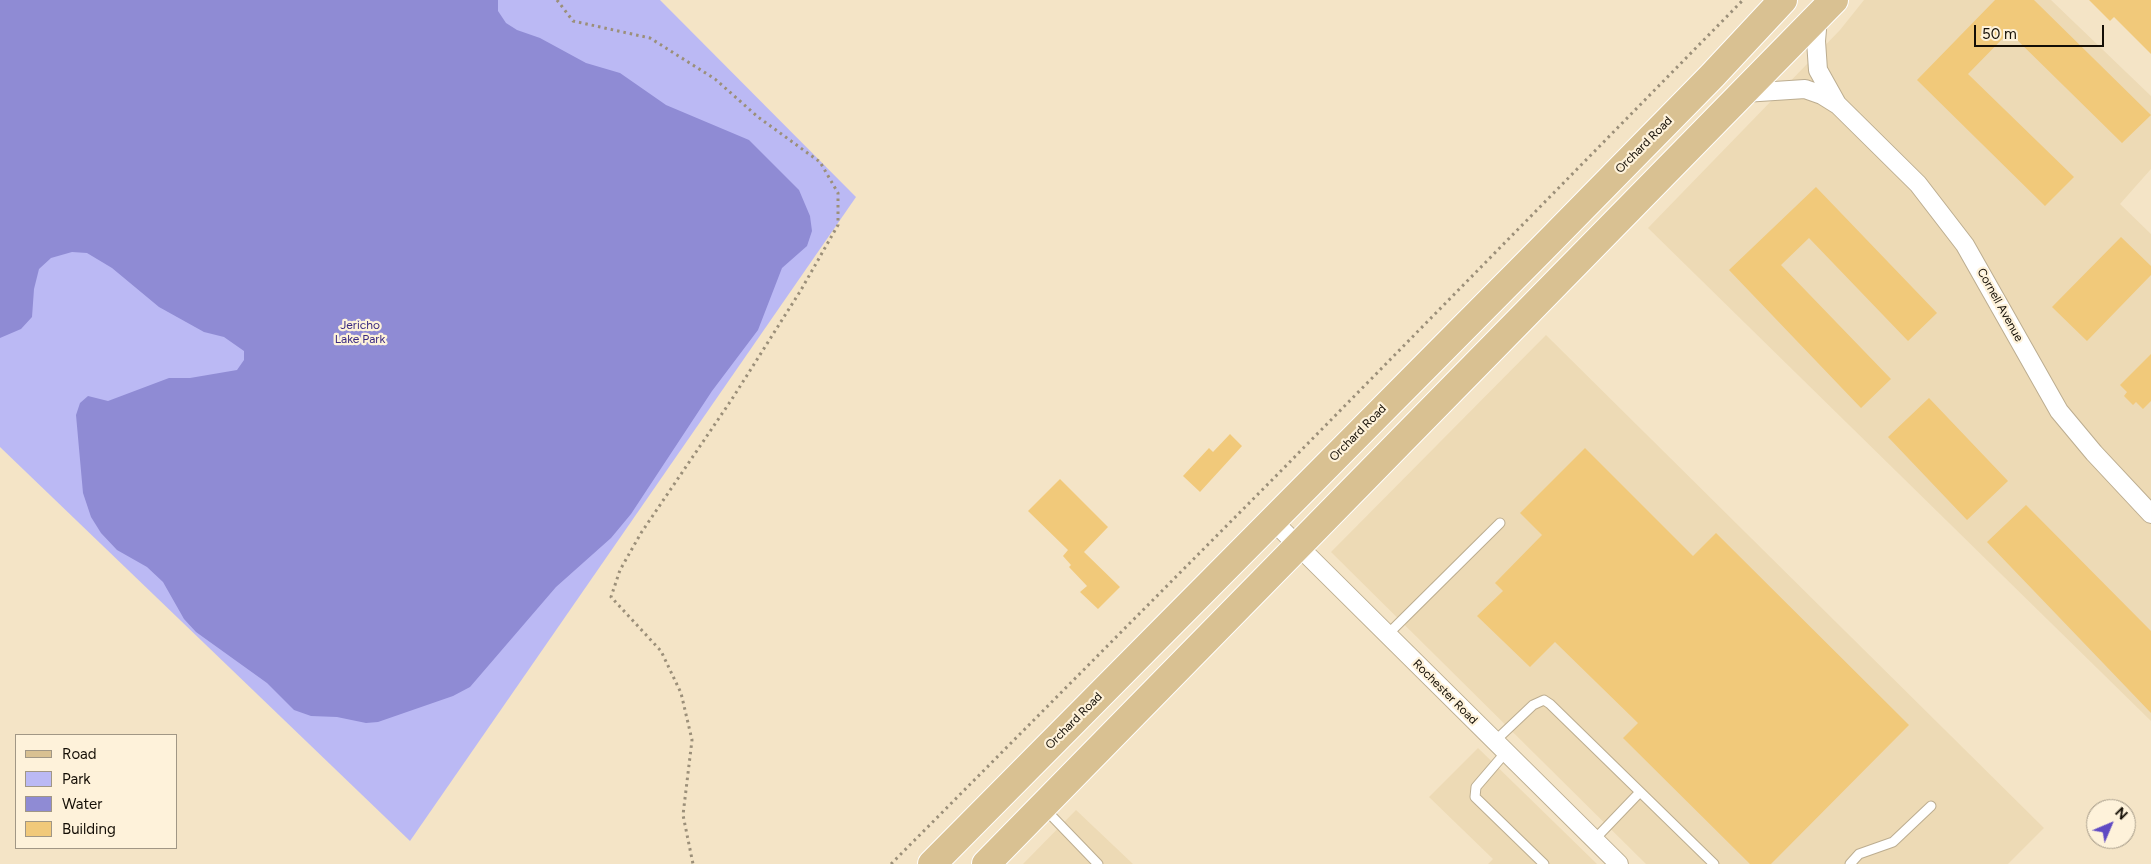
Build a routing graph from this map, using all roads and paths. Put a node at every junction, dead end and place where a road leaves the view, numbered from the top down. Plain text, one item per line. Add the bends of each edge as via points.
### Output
1 (557, 0) edge
2 (1743, 0) edge
3 (1783, 0) edge
4 (1826, 9) edge
5 (1744, 93) junction
6 (1838, 105) junction
7 (2151, 514) edge
8 (1272, 520) junction
9 (1500, 522) dead end
10 (1298, 546) junction
11 (1388, 634) junction
12 (1501, 747) junction
13 (1640, 792) junction
14 (1931, 806) dead end
15 (1042, 807) junction
16 (1594, 840) junction
17 (694, 864) edge
18 (891, 864) edge
19 (932, 864) edge
20 (986, 864) edge
21 (1098, 864) edge
22 (1544, 864) edge
23 (1619, 864) edge
24 (1714, 864) edge
25 (1850, 864) edge

1 - 17 path via 573,20 650,38 715,79 758,117 820,162 838,193 838,226 732,399 641,533 620,570 611,597 661,651 680,693 692,740 683,815
2 - 18 path
3 - 8 main road, Orchard Road
4 - 5 main road
4 - 6 street, Cornell Avenue via 1816,41 1818,70
5 - 6 street, Cornell Avenue via 1805,88
5 - 10 main road
6 - 7 street, Cornell Avenue via 1918,184 1965,245 2059,411
8 - 10 street, Rochester Road
8 - 19 main road, Orchard Road
9 - 11 lane
10 - 11 street, Rochester Road
10 - 15 main road
11 - 12 street, Rochester Road
12 - 13 lane via 1533,705 1544,700
12 - 16 street, Rochester Road
12 - 22 lane via 1476,787 1475,796
13 - 16 lane
13 - 24 lane
14 - 25 lane via 1894,842 1859,854
15 - 20 main road
15 - 21 lane
16 - 23 street, Rochester Road

